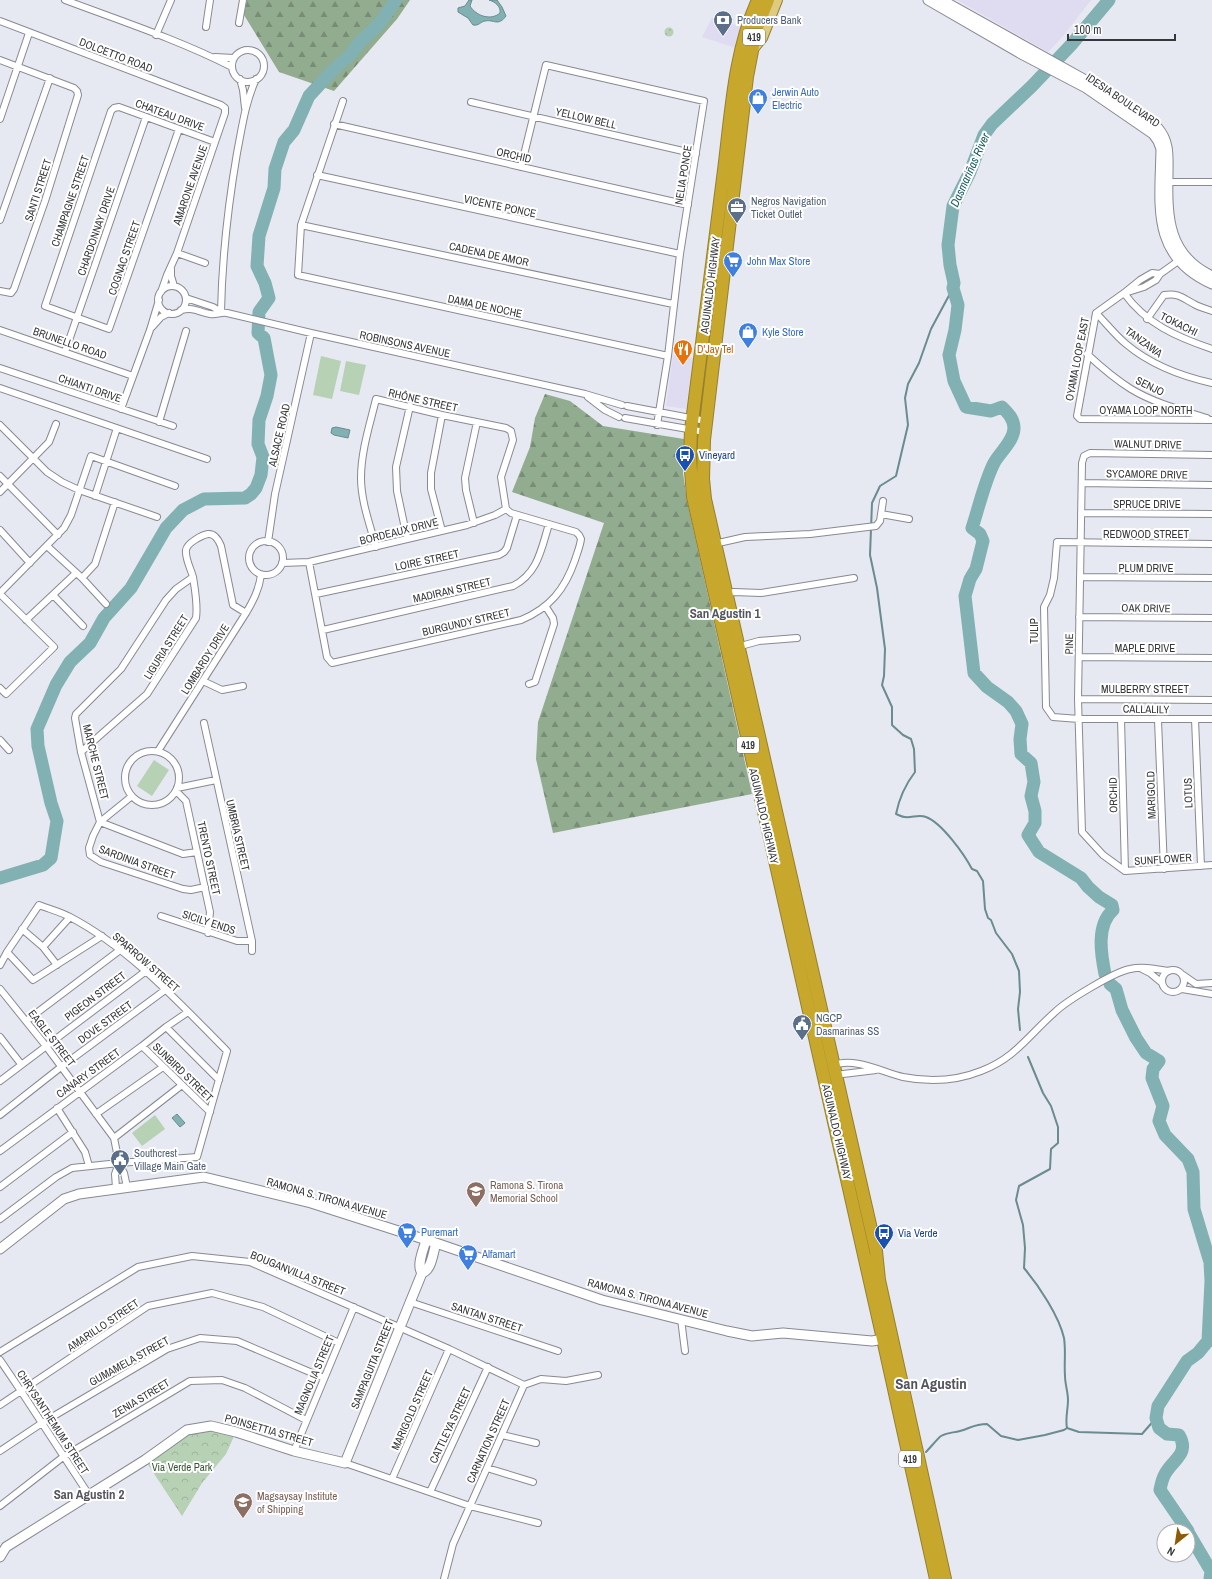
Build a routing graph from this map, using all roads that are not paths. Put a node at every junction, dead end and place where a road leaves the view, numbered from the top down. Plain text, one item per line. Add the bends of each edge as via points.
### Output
1 (64, 0) edge
2 (171, 0) edge
3 (210, 0) edge
4 (243, 0) edge
5 (758, 0) edge
6 (768, 0) edge
7 (776, 0) edge
8 (928, 0) edge
9 (942, 0) edge
10 (0, 22) edge
11 (239, 23) dead end
12 (206, 27) dead end
13 (29, 33) junction
14 (156, 35) junction
15 (752, 50) junction
16 (1025, 52) junction
17 (212, 57) junction
18 (234, 58) junction
19 (0, 60) edge
20 (18, 66) junction
21 (232, 67) junction
22 (50, 78) junction
23 (240, 79) junction
24 (256, 79) junction
25 (343, 101) dead end
26 (471, 102) dead end
27 (118, 108) joint
28 (225, 108) joint
29 (245, 111) junction
30 (533, 116) junction
31 (146, 118) junction
32 (0, 119) edge
33 (334, 124) junction
34 (179, 129) junction
35 (215, 142) junction
36 (696, 154) junction
37 (521, 167) junction
38 (317, 175) junction
39 (1164, 182) junction
40 (1212, 182) edge
41 (688, 205) junction
42 (0, 220) edge
43 (301, 225) junction
44 (177, 253) junction
45 (680, 254) junction
46 (1181, 259) junction
47 (205, 263) dead end
48 (171, 268) junction
49 (1212, 276) edge
50 (1212, 284) edge
51 (174, 286) junction
52 (0, 291) edge
53 (162, 292) junction
54 (1124, 294) junction
55 (186, 298) junction
56 (159, 300) junction
57 (673, 304) junction
58 (45, 306) joint
59 (182, 310) junction
60 (1212, 311) edge
61 (169, 313) junction
62 (224, 313) junction
63 (1096, 313) junction
64 (77, 317) junction
65 (1147, 319) junction
66 (0, 330) edge
67 (150, 330) junction
68 (186, 331) dead end
69 (311, 334) junction
70 (1212, 349) edge
71 (65, 352) junction
72 (1087, 354) junction
73 (668, 356) junction
74 (0, 368) edge
75 (133, 376) junction
76 (1212, 383) edge
77 (0, 388) edge
78 (585, 394) junction
79 (410, 406) junction
80 (121, 409) junction
81 (659, 412) junction
82 (442, 415) junction
83 (1080, 419) joint
84 (1212, 420) edge
85 (159, 422) junction
86 (477, 422) junction
87 (56, 424) dead end
88 (692, 424) junction
89 (0, 425) edge
90 (657, 425) junction
91 (173, 426) dead end
92 (706, 426) junction
93 (117, 428) junction
94 (1212, 455) edge
95 (1084, 456) joint
96 (33, 458) junction
97 (207, 459) dead end
98 (106, 462) junction
99 (0, 476) edge
100 (1082, 483) junction
101 (8, 484) junction
102 (1212, 484) edge
103 (175, 486) dead end
104 (79, 490) junction
105 (0, 492) edge
106 (95, 496) junction
107 (883, 501) dead end
108 (115, 502) junction
109 (506, 509) junction
110 (1081, 513) junction
111 (881, 514) junction
112 (1212, 514) edge
113 (517, 515) junction
114 (157, 517) dead end
115 (909, 519) dead end
116 (474, 523) junction
117 (549, 524) junction
118 (442, 531) junction
119 (1, 534) edge
120 (58, 535) junction
121 (407, 538) junction
122 (268, 542) junction
123 (1081, 543) junction
124 (715, 544) junction
125 (1212, 544) edge
126 (47, 546) junction
127 (703, 546) junction
128 (376, 547) junction
129 (282, 560) junction
130 (309, 562) junction
131 (30, 563) junction
132 (76, 573) junction
133 (261, 575) junction
134 (193, 577) junction
135 (1080, 577) junction
136 (82, 578) junction
137 (854, 578) dead end
138 (1212, 578) edge
139 (0, 593) edge
140 (316, 594) junction
141 (727, 594) junction
142 (53, 595) junction
143 (714, 597) junction
144 (106, 604) dead end
145 (546, 606) junction
146 (246, 614) junction
147 (1079, 617) junction
148 (1212, 618) edge
149 (26, 620) junction
150 (83, 626) dead end
151 (323, 630) junction
152 (797, 638) dead end
153 (738, 647) junction
154 (726, 650) junction
155 (1079, 658) junction
156 (1212, 658) edge
157 (203, 681) junction
158 (529, 684) dead end
159 (243, 686) dead end
160 (0, 688) edge
161 (1078, 699) junction
162 (1212, 700) edge
163 (1079, 719) junction
164 (1121, 719) junction
165 (1195, 719) junction
166 (1212, 719) edge
167 (1158, 720) junction
168 (204, 724) dead end
169 (759, 738) junction
170 (0, 740) edge
171 (747, 740) junction
172 (9, 750) dead end
173 (158, 751) junction
174 (81, 752) junction
175 (216, 780) junction
176 (176, 790) junction
177 (132, 796) junction
178 (100, 822) junction
179 (1082, 832) joint
180 (197, 852) junction
181 (1212, 865) edge
182 (1201, 866) junction
183 (1164, 869) junction
184 (1125, 871) junction
185 (205, 886) junction
186 (70, 916) junction
187 (161, 916) dead end
188 (22, 929) junction
189 (208, 933) junction
190 (102, 936) junction
191 (252, 941) junction
192 (43, 947) junction
193 (120, 950) junction
194 (252, 951) dead end
195 (7, 952) junction
196 (0, 965) edge
197 (57, 965) junction
198 (1139, 968) junction
199 (146, 971) junction
200 (1169, 971) junction
201 (1183, 975) junction
202 (1162, 983) junction
203 (1212, 983) edge
204 (0, 989) edge
205 (1182, 989) junction
206 (165, 990) junction
207 (1212, 994) edge
208 (188, 1012) junction
209 (26, 1021) junction
210 (166, 1027) junction
211 (0, 1037) edge
212 (46, 1046) junction
213 (142, 1046) junction
214 (21, 1064) junction
215 (61, 1067) junction
216 (163, 1067) junction
217 (835, 1070) junction
218 (877, 1070) junction
219 (823, 1073) junction
220 (219, 1080) junction
221 (0, 1081) edge
222 (182, 1085) junction
223 (80, 1091) junction
224 (57, 1108) junction
225 (210, 1112) junction
226 (96, 1114) junction
227 (0, 1115) edge
228 (74, 1132) junction
229 (114, 1138) junction
230 (0, 1151) edge
231 (119, 1163) junction
232 (89, 1166) junction
233 (0, 1187) edge
234 (127, 1187) junction
235 (116, 1188) junction
236 (0, 1219) edge
237 (426, 1240) junction
238 (436, 1243) junction
239 (0, 1249) edge
240 (422, 1273) junction
241 (410, 1302) junction
242 (354, 1307) junction
243 (681, 1319) junction
244 (400, 1327) junction
245 (888, 1338) junction
246 (339, 1343) junction
247 (449, 1349) junction
248 (558, 1350) dead end
249 (685, 1351) dead end
250 (0, 1352) edge
251 (0, 1360) edge
252 (488, 1367) junction
253 (598, 1375) dead end
254 (324, 1378) junction
255 (524, 1384) junction
256 (21, 1391) junction
257 (0, 1405) edge
258 (306, 1420) junction
259 (42, 1423) junction
260 (502, 1435) junction
261 (536, 1443) dead end
262 (0, 1451) edge
263 (294, 1451) junction
264 (63, 1457) junction
265 (345, 1464) junction
266 (487, 1468) junction
267 (392, 1479) junction
268 (533, 1482) dead end
269 (430, 1492) junction
270 (89, 1495) junction
271 (0, 1506) edge
272 (470, 1506) junction
273 (538, 1522) dead end
274 (931, 1536) junction
275 (0, 1557) edge
276 (444, 1579) edge
277 (936, 1579) edge
278 (945, 1579) edge

1 - 14 street
2 - 14 street
3 - 12 street
4 - 11 street
5 - 88 highway, AGUINALDO HIGHWAY / 419 via 747,26 739,61
6 - 15 highway, AGUINALDO HIGHWAY / 419 via 758,23
7 - 15 main road, AGUINALDO HIGHWAY / 419 via 762,38
8 - 16 street, IDESIA BOULEVARD
9 - 16 street, IDESIA BOULEVARD
10 - 13 street, DOLCETTO ROAD
13 - 20 street
13 - 28 street, DOLCETTO ROAD
14 - 17 street
15 - 92 highway, AGUINALDO HIGHWAY / 419
16 - 39 street, IDESIA BOULEVARD via 1072,76 1158,128 1167,144
17 - 18 street
17 - 21 street
18 - 21 street
18 - 24 street via 242,51 257,53 264,66
19 - 20 street
20 - 22 street
20 - 32 street
21 - 23 street
22 - 42 street
22 - 52 street, SANTI STREET via 74,88 78,99 14,289 11,293
23 - 24 street
23 - 29 street
24 - 29 street
25 - 33 street
26 - 30 street, YELLOW BELL
27 - 31 street, CHATEAU DRIVE
27 - 58 street, CHAMPAGNE STREET via 111,111
28 - 35 street, AMARONE AVENUE
29 - 62 street via 225,229
30 - 36 street, YELLOW BELL
30 - 36 street, NELIA PONCE via 546,65 704,101
30 - 37 street
31 - 34 street, CHATEAU DRIVE
31 - 64 street, CHARDONNAY DRIVE
33 - 37 street, ORCHID
33 - 38 street
34 - 35 street, CHATEAU DRIVE
34 - 64 street, COGNAC STREET via 109,329
35 - 44 street, AMARONE AVENUE
36 - 41 street, NELIA PONCE
37 - 41 street, ORCHID
38 - 43 street
38 - 45 street, VICENTE PONCE
39 - 40 street
39 - 46 street, IDESIA BOULEVARD via 1170,224
41 - 45 street, NELIA PONCE
43 - 57 street, CADENA DE AMOR
43 - 73 street, DAMA DE NOCHE via 298,275
44 - 47 street
44 - 48 street, AMARONE AVENUE
45 - 57 street, NELIA PONCE
46 - 49 street, IDESIA BOULEVARD
46 - 50 street, IDESIA BOULEVARD via 1190,272
46 - 54 street, OYAMA LOOP EAST via 1160,274 1152,273 1140,280
48 - 51 street
48 - 53 street, AMARONE AVENUE
51 - 53 street via 165,288
51 - 55 street via 182,290
53 - 56 street
54 - 63 street, OYAMA LOOP EAST
54 - 65 street, TOKACHI
55 - 59 street
55 - 62 street, ROBINSONS AVENUE
56 - 61 street via 162,308
56 - 67 street
57 - 73 street, NELIA PONCE
58 - 64 street, COGNAC STREET
59 - 61 street via 174,314
59 - 62 street, ROBINSONS AVENUE via 191,308 212,314
60 - 65 street via 1174,293 1164,295
61 - 67 street via 161,317
62 - 69 street, ROBINSONS AVENUE
63 - 72 street, OYAMA LOOP EAST
63 - 76 street, TANZAWA via 1125,343 1147,359 1170,371
64 - 71 street, CHARDONNAY DRIVE
65 - 70 street, TOKACHI via 1164,330
66 - 71 street, BRUNELLO ROAD
67 - 75 street
68 - 85 street
69 - 78 street, ROBINSONS AVENUE
69 - 122 street, ALSACE ROAD via 275,494
71 - 75 street, BRUNELLO ROAD
72 - 83 street, OYAMA LOOP EAST via 1077,412
72 - 84 street, SENJO via 1107,373 1132,390
73 - 81 street, NELIA PONCE
74 - 80 street, CHIANTI DRIVE
75 - 80 street
77 - 93 street
78 - 81 street, ROBINSONS AVENUE via 624,406
78 - 90 street, ROBINSONS AVENUE via 605,410 622,417
79 - 82 street, RHÔNE STREET
79 - 121 street via 396,467 397,491
79 - 128 street, RHÔNE STREET via 376,399 364,450 361,478
80 - 85 street, CHIANTI DRIVE
81 - 88 street, ROBINSONS AVENUE
81 - 90 street, NELIA PONCE
82 - 86 street, RHÔNE STREET
82 - 118 street via 431,473 431,489
83 - 84 street, OYAMA LOOP NORTH
85 - 91 street, CHIANTI DRIVE
86 - 109 street, RHÔNE STREET via 506,428 513,435 501,477
86 - 116 street via 465,478
87 - 96 street via 49,442
88 - 90 street, ROBINSONS AVENUE
88 - 92 street, ROBINSONS AVENUE
88 - 92 street, ROBINSONS AVENUE
88 - 127 highway, AGUINALDO HIGHWAY / 419 via 692,488
89 - 96 street
92 - 124 highway, AGUINALDO HIGHWAY / 419 via 703,479
93 - 97 street
93 - 98 street
94 - 95 street, WALNUT DRIVE via 1090,453
95 - 100 street, PINE
96 - 101 street
96 - 104 street via 56,479
98 - 103 street
98 - 104 street via 91,456
98 - 106 street
99 - 101 street
100 - 102 street, SYCAMORE DRIVE
100 - 110 street, PINE
101 - 105 street
101 - 120 street
104 - 106 street
104 - 120 street via 68,522
106 - 108 street
107 - 111 street
108 - 114 street
108 - 136 street via 95,564
109 - 113 street, BURGUNDY STREET
109 - 116 street, BORDEAUX DRIVE
110 - 112 street, SPRUCE DRIVE
110 - 123 street, PINE
111 - 115 street
111 - 124 street via 880,522 876,526 810,534 745,537
113 - 117 street, BURGUNDY STREET
113 - 140 street, LOIRE STREET via 507,548 499,555
116 - 118 street, BORDEAUX DRIVE
117 - 145 street, BURGUNDY STREET via 576,532 581,539 569,576
117 - 151 street, MADIRAN STREET via 534,568 513,586
118 - 121 street, BORDEAUX DRIVE
119 - 131 street
120 - 126 street
121 - 128 street, BORDEAUX DRIVE
122 - 129 street via 278,547
122 - 133 street via 257,544 250,552 252,568
123 - 125 street, REDWOOD STREET
123 - 135 street, PINE
123 - 163 street, TULIP via 1057,542 1054,578 1044,607 1046,707 1053,717
124 - 127 street
124 - 141 highway, AGUINALDO HIGHWAY / 419
126 - 131 street
126 - 132 street
127 - 143 highway, AGUINALDO HIGHWAY / 419
128 - 130 street, BORDEAUX DRIVE
129 - 130 street, BORDEAUX DRIVE
129 - 133 street via 280,568 272,574
130 - 140 street, BURGUNDY STREET
131 - 139 street
132 - 136 street
132 - 142 street
133 - 146 street, LOMBARDY DRIVE via 256,597
134 - 146 street, LIGURIA STREET via 186,555 187,546 209,534 214,535 222,546 233,605
134 - 174 street, LIGURIA STREET via 198,611 193,625 147,694
134 - 174 street, MARCHE STREET via 166,600 121,669 76,714
135 - 138 street, PLUM DRIVE
135 - 147 street, PINE
136 - 144 street
137 - 141 street via 761,593
139 - 149 street
140 - 151 street, BURGUNDY STREET
141 - 143 street
141 - 153 highway, AGUINALDO HIGHWAY / 419
142 - 149 street
142 - 150 street
143 - 154 highway, AGUINALDO HIGHWAY / 419
145 - 151 street, BURGUNDY STREET via 521,620 332,663 329,660
145 - 158 street via 554,624 535,682
146 - 157 street, LOMBARDY DRIVE
147 - 148 street, OAK DRIVE
147 - 155 street, PINE
149 - 160 street via 54,647 6,694
152 - 153 street via 759,641
153 - 154 street
153 - 169 highway, AGUINALDO HIGHWAY / 419
154 - 171 highway, AGUINALDO HIGHWAY / 419
155 - 156 street, MAPLE DRIVE
155 - 161 street, PINE
157 - 159 street via 222,690
157 - 173 street, LOMBARDY DRIVE
161 - 162 street, MULBERRY STREET
161 - 163 street, PINE
163 - 164 street, CALLALILY
163 - 179 street, PINE
164 - 167 street, CALLALILY
164 - 184 street, ORCHID
165 - 166 street, CALLALILY
165 - 167 street, CALLALILY
165 - 182 street, LOTUS
167 - 183 street, MARIGOLD
168 - 175 street, UMBRIA STREET
169 - 171 highway
169 - 217 highway, AGUINALDO HIGHWAY / 419
170 - 172 street
171 - 219 highway, AGUINALDO HIGHWAY / 419
173 - 176 street via 170,757 178,768
173 - 177 street via 143,752 130,760 124,775
174 - 178 street, MARCHE STREET
175 - 176 street
175 - 191 street, UMBRIA STREET
176 - 177 street via 167,800 155,805 142,803
176 - 180 street, TRENTO STREET via 186,801
177 - 178 street, SARDINIA STREET
178 - 180 street via 183,854
178 - 185 street, SARDINIA STREET via 89,848 90,855 97,860 187,890
179 - 184 street, SUNFLOWER via 1103,855
180 - 185 street, TRENTO STREET
181 - 182 street, SUNFLOWER
182 - 183 street, SUNFLOWER
183 - 184 street, SUNFLOWER
185 - 189 street, TRENTO STREET via 211,915
186 - 188 street, SPARROW STREET via 39,905
186 - 190 street, SPARROW STREET
186 - 192 street
187 - 189 street, SICILY ENDS
188 - 192 street
188 - 195 street
189 - 191 street, SICILY ENDS via 237,941
190 - 193 street, SPARROW STREET
190 - 197 street
191 - 194 street, UMBRIA STREET
192 - 197 street
193 - 199 street, SPARROW STREET
193 - 209 street
195 - 196 street
195 - 197 street via 33,980
198 - 200 street
198 - 202 street
198 - 218 street via 1118,973 1067,1003 1054,1012 1018,1049 982,1071 937,1080 903,1077
199 - 206 street, SPARROW STREET
199 - 212 street, PIGEON STREET
200 - 201 street via 1176,970
200 - 202 street
201 - 203 street via 1196,984
201 - 205 street
202 - 205 street via 1165,989 1172,992
204 - 209 street, EAGLE STREET
205 - 207 street
206 - 208 street, SPARROW STREET
206 - 215 street, DOVE STREET
208 - 210 street, CANARY STREET
208 - 220 street, SPARROW STREET via 228,1051
209 - 212 street, EAGLE STREET
210 - 213 street, CANARY STREET
210 - 220 street
211 - 214 street
212 - 214 street, PIGEON STREET
212 - 215 street, EAGLE STREET
213 - 216 street, SUNBIRD STREET
213 - 223 street, CANARY STREET
214 - 221 street, PIGEON STREET
215 - 223 street, EAGLE STREET
215 - 227 street, DOVE STREET
216 - 222 street, SUNBIRD STREET
216 - 226 street
217 - 218 street
217 - 218 street via 842,1064 863,1064
217 - 219 street
217 - 219 street
217 - 245 highway, AGUINALDO HIGHWAY / 419 via 876,1251
219 - 245 highway, AGUINALDO HIGHWAY / 419
220 - 225 street
222 - 225 street, SUNBIRD STREET
222 - 229 street
223 - 224 street, CANARY STREET
223 - 226 street, EAGLE STREET
224 - 228 street
224 - 230 street, CANARY STREET
225 - 231 street via 197,1157
226 - 229 street, EAGLE STREET
228 - 232 street
228 - 233 street
229 - 231 street, EAGLE STREET
231 - 232 street
231 - 234 street, EAGLE STREET
231 - 235 street, EAGLE STREET via 115,1174
232 - 236 street via 72,1168 56,1177
234 - 235 street, RAMONA S. TIRONA AVENUE
234 - 237 street, RAMONA S. TIRONA AVENUE via 204,1178 311,1203
235 - 239 street, RAMONA S. TIRONA AVENUE via 64,1199
237 - 238 street, RAMONA S. TIRONA AVENUE
237 - 240 street, SAMPAGUITA STREET via 420,1265
238 - 240 street, SAMPAGUITA STREET via 428,1268
238 - 243 street, RAMONA S. TIRONA AVENUE via 602,1300
240 - 241 street, SAMPAGUITA STREET
241 - 244 street, SAMPAGUITA STREET
241 - 248 street, SANTAN STREET
242 - 244 street, BOUGANVILLA STREET
242 - 246 street, MAGNOLIA STREET
242 - 250 street, BOUGANVILLA STREET via 250,1262 192,1256 138,1267
243 - 245 street, RAMONA S. TIRONA AVENUE via 752,1336 784,1333 851,1340 872,1341
243 - 249 street
244 - 247 street, BOUGANVILLA STREET
244 - 265 street, SAMPAGUITA STREET
245 - 274 highway, AGUINALDO HIGHWAY / 419
246 - 254 street, MAGNOLIA STREET
246 - 256 street, AMARILLO STREET via 263,1306 212,1293 148,1306
247 - 252 street, BOUGANVILLA STREET
247 - 267 street, MARIGOLD STREET
251 - 256 street, CHRYSANTHEMUM STREET
252 - 255 street, BOUGANVILLA STREET
252 - 269 street, CATTLEYA STREET
253 - 255 street via 566,1381 541,1379
254 - 258 street, MAGNOLIA STREET
254 - 259 street, GUMAMELA STREET via 237,1341 200,1338 167,1349
255 - 260 street, CARNATION STREET
256 - 257 street, AMARILLO STREET
256 - 259 street, CHRYSANTHEMUM STREET
258 - 263 street, MAGNOLIA STREET
258 - 264 street, ZENIA STREET via 245,1388 222,1380 190,1381
259 - 262 street, GUMAMELA STREET
259 - 264 street, CHRYSANTHEMUM STREET
260 - 261 street
260 - 266 street, CARNATION STREET
263 - 265 street, POINSETTIA STREET
263 - 270 street, POINSETTIA STREET via 211,1426 187,1430
264 - 270 street, CHRYSANTHEMUM STREET
264 - 271 street, ZENIA STREET
265 - 267 street, POINSETTIA STREET
266 - 268 street
266 - 272 street, CARNATION STREET
267 - 269 street, POINSETTIA STREET
269 - 272 street, POINSETTIA STREET
270 - 275 street, POINSETTIA STREET via 6,1547
272 - 273 street, POINSETTIA STREET
272 - 276 street, CARNATION STREET via 453,1544
274 - 277 highway, AGUINALDO HIGHWAY / 419
274 - 278 highway, AGUINALDO HIGHWAY / 419

